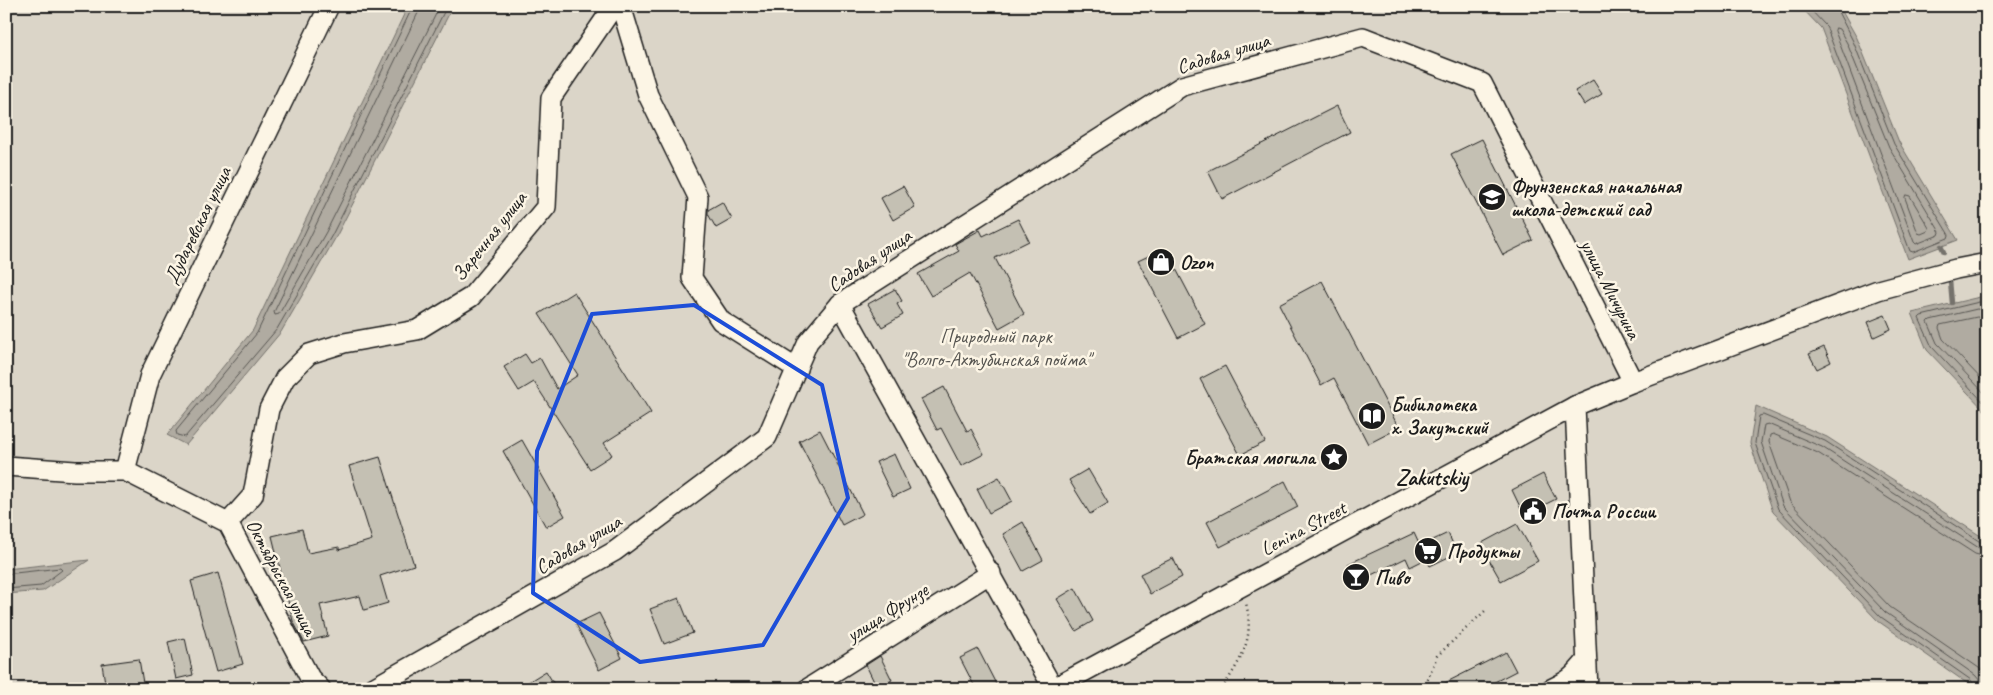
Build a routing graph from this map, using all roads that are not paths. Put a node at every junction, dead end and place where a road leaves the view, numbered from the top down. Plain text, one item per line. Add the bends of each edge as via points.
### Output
1 (329, 6) edge
2 (614, 6) edge
3 (621, 6) edge
4 (1482, 83) joint
5 (1987, 263) edge
6 (840, 304) junction
7 (797, 368) junction
8 (1633, 382) junction
9 (1575, 406) junction
10 (6, 466) edge
11 (125, 471) junction
12 (228, 523) junction
13 (990, 573) junction
14 (1586, 661) junction
15 (321, 689) edge
16 (371, 689) edge
17 (807, 689) edge
18 (1053, 689) edge
19 (1551, 689) edge
20 (1588, 689) edge

1 - 11 street, Дударевская улица via 150,375
2 - 12 street, Заречная улица via 551,98 546,207 471,297 417,330 344,343 309,354 285,378 269,409 253,495
3 - 7 street via 648,96 698,197 692,278 721,321
4 - 6 street, Садовая улица via 1364,37 1182,86
4 - 8 street, улица Мичурина
5 - 8 street, Lenina Street via 1878,290
6 - 7 street, Садовая улица via 808,342
6 - 13 street
7 - 16 street, Садовая улица via 767,437 615,551
8 - 9 street, Lenina Street
9 - 14 street
9 - 18 street, Lenina Street
10 - 11 street, Октябрьская улица
11 - 12 street, Октябрьская улица
12 - 15 street, Октябрьская улица via 310,678
13 - 17 street, улица Фрунзе
13 - 18 street
14 - 19 street via 1572,678
14 - 20 street

